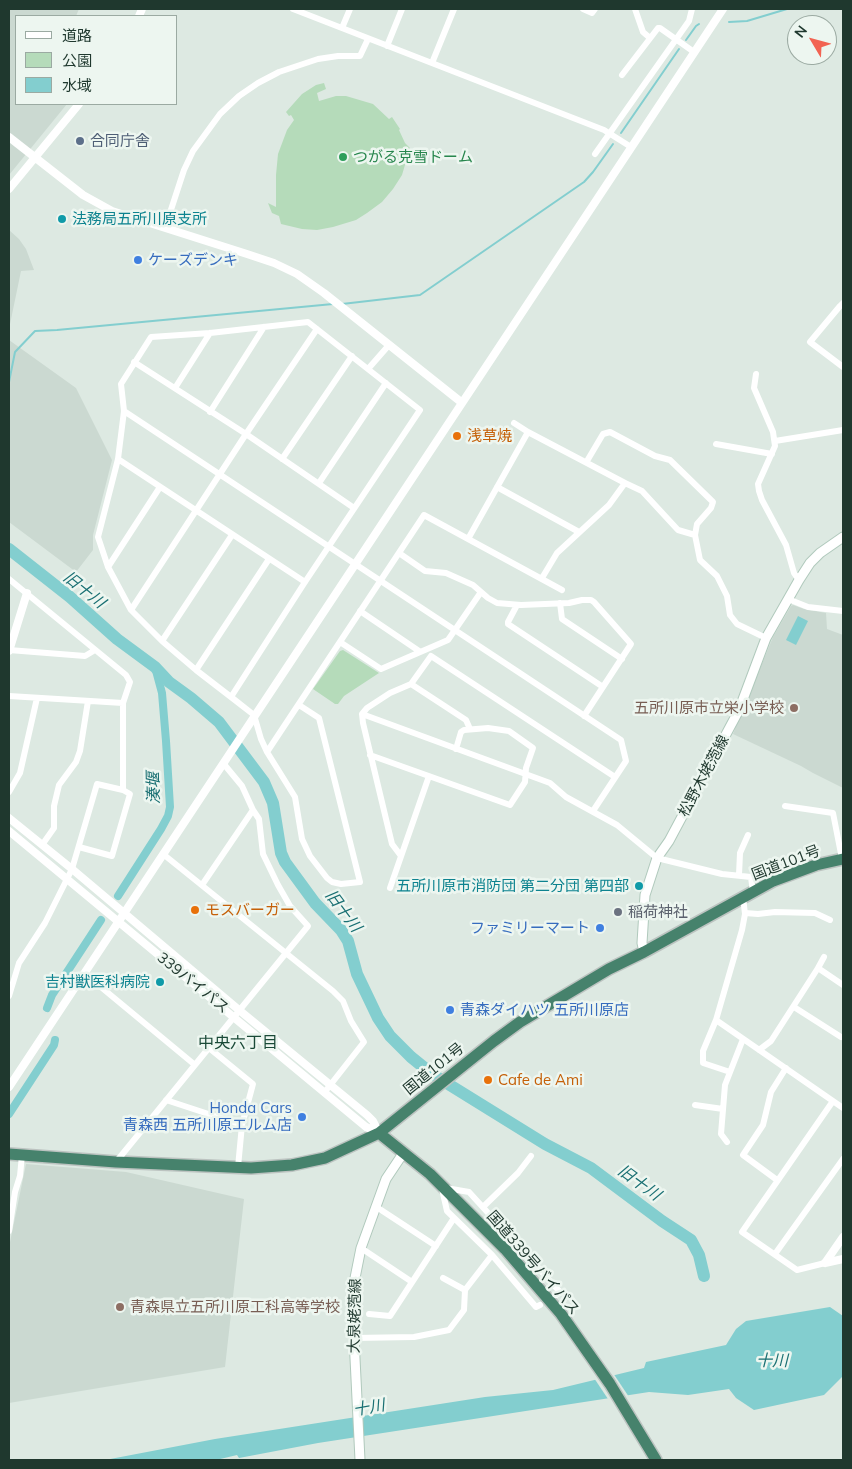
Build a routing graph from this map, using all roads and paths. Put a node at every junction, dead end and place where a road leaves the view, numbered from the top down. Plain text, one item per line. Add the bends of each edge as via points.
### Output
1 (293, 9) edge
2 (350, 9) edge
3 (402, 9) edge
4 (454, 9) edge
5 (583, 9) edge
6 (595, 9) edge
7 (635, 9) edge
8 (692, 9) edge
9 (722, 9) edge
10 (342, 28) junction
11 (650, 38) junction
12 (368, 39) junction
13 (676, 39) junction
14 (387, 46) junction
15 (694, 52) junction
16 (432, 63) junction
17 (622, 75) dead end
18 (78, 105) edge
19 (610, 133) junction
20 (9, 137) edge
21 (631, 147) junction
22 (595, 154) dead end
23 (34, 158) junction
24 (9, 190) edge
25 (165, 228) junction
26 (843, 303) edge
27 (264, 328) junction
28 (317, 329) junction
29 (210, 333) junction
30 (389, 345) junction
31 (352, 356) junction
32 (134, 362) junction
33 (843, 367) edge
34 (368, 369) junction
35 (756, 374) dead end
36 (386, 383) junction
37 (175, 388) junction
38 (461, 402) junction
39 (124, 410) junction
40 (210, 412) junction
41 (514, 424) dead end
42 (843, 430) edge
43 (528, 432) junction
44 (246, 434) junction
45 (774, 441) junction
46 (716, 444) dead end
47 (772, 454) junction
48 (118, 459) junction
49 (282, 459) junction
50 (587, 462) junction
51 (220, 474) junction
52 (319, 483) junction
53 (625, 483) junction
54 (160, 487) junction
55 (497, 487) junction
56 (354, 508) junction
57 (196, 511) junction
58 (579, 532) junction
59 (232, 535) junction
60 (695, 535) junction
61 (843, 537) edge
62 (468, 539) junction
63 (329, 546) junction
64 (399, 553) junction
65 (269, 559) junction
66 (355, 564) junction
67 (108, 567) junction
68 (9, 578) edge
69 (542, 578) junction
70 (380, 580) junction
71 (798, 580) junction
72 (305, 582) junction
73 (562, 590) dead end
74 (481, 592) junction
75 (27, 593) junction
76 (788, 599) junction
77 (560, 603) junction
78 (517, 605) junction
79 (131, 610) junction
80 (360, 611) junction
81 (843, 611) edge
82 (454, 630) junction
83 (766, 638) junction
84 (162, 641) junction
85 (340, 642) junction
86 (95, 650) junction
87 (9, 651) edge
88 (419, 651) junction
89 (622, 659) junction
90 (196, 670) junction
91 (411, 684) junction
92 (603, 687) junction
93 (9, 696) edge
94 (231, 697) junction
95 (37, 698) junction
96 (88, 702) junction
97 (123, 703) junction
98 (299, 705) junction
99 (362, 714) junction
100 (254, 715) junction
101 (584, 716) junction
102 (470, 728) junction
103 (456, 749) junction
104 (267, 752) junction
105 (370, 755) junction
106 (225, 760) junction
107 (525, 774) junction
108 (430, 776) junction
109 (615, 777) junction
110 (123, 790) junction
111 (9, 792) edge
112 (785, 806) dead end
113 (253, 810) junction
114 (593, 811) junction
115 (9, 818) edge
116 (9, 831) edge
117 (748, 835) dead end
118 (42, 845) junction
119 (79, 847) junction
120 (163, 854) junction
121 (401, 856) junction
122 (657, 858) junction
123 (843, 859) edge
124 (72, 869) junction
125 (739, 875) junction
126 (68, 879) junction
127 (202, 885) junction
128 (390, 888) dead end
129 (748, 894) junction
130 (124, 913) junction
131 (745, 913) junction
132 (830, 920) dead end
133 (118, 922) junction
134 (644, 952) junction
135 (286, 953) junction
136 (824, 957) dead end
137 (818, 968) junction
138 (84, 973) junction
139 (843, 985) edge
140 (9, 996) edge
141 (794, 1007) junction
142 (240, 1010) junction
143 (234, 1017) junction
144 (716, 1020) junction
145 (743, 1038) junction
146 (841, 1038) dead end
147 (209, 1048) junction
148 (759, 1050) junction
149 (195, 1065) junction
150 (786, 1068) junction
151 (730, 1072) junction
152 (9, 1085) edge
153 (330, 1085) junction
154 (324, 1093) junction
155 (166, 1100) junction
156 (833, 1101) junction
157 (695, 1105) dead end
158 (842, 1105) edge
159 (723, 1109) junction
160 (242, 1124) junction
161 (379, 1133) junction
162 (727, 1142) dead end
163 (404, 1152) junction
164 (9, 1154) edge
165 (22, 1155) junction
166 (531, 1156) dead end
167 (843, 1159) edge
168 (116, 1162) junction
169 (238, 1167) junction
170 (777, 1180) junction
171 (443, 1187) junction
172 (376, 1206) junction
173 (483, 1207) junction
174 (454, 1218) junction
175 (9, 1231) edge
176 (843, 1237) edge
177 (436, 1246) junction
178 (360, 1248) junction
179 (775, 1254) junction
180 (492, 1255) junction
181 (843, 1259) edge
182 (825, 1263) junction
183 (443, 1278) dead end
184 (412, 1282) junction
185 (465, 1290) junction
186 (556, 1295) dead end
187 (540, 1305) dead end
188 (369, 1314) dead end
189 (354, 1338) junction
190 (360, 1460) edge
191 (656, 1460) edge

1 - 10 street
2 - 10 street
3 - 14 street
4 - 16 street
5 - 6 street via 592,13
7 - 11 street via 643,32
8 - 13 street via 689,21
9 - 15 street
10 - 12 street
11 - 13 street via 660,28
11 - 17 street
12 - 14 street
12 - 25 street via 360,56 318,59 279,72 239,96 220,114 192,151
13 - 15 street
13 - 19 street
14 - 16 street
15 - 21 street
16 - 19 street
18 - 23 street
19 - 21 street
19 - 22 street
20 - 23 street
21 - 38 street
23 - 24 street
23 - 25 street via 112,211
25 - 30 street via 274,263 297,274
26 - 33 street via 810,342
27 - 28 street via 308,322
27 - 29 street
27 - 40 street
28 - 31 street
28 - 44 street
29 - 32 street via 151,337
29 - 37 street
30 - 34 street
30 - 38 street
31 - 34 street
31 - 49 street
32 - 37 street
32 - 39 street via 121,384
34 - 36 street
35 - 45 street via 754,388
36 - 52 street
36 - 56 street via 420,410
37 - 40 street
38 - 66 street
39 - 48 street
39 - 51 street
40 - 44 street
41 - 43 street
42 - 45 street
43 - 50 street
43 - 55 street
44 - 49 street
44 - 51 street
45 - 47 street
46 - 47 street
47 - 71 street via 758,484 759,491 786,545
48 - 54 street
48 - 67 street via 98,537
49 - 52 street
50 - 53 street
50 - 60 street via 603,434 610,432 655,456 670,460 712,500 711,508 697,524
51 - 57 street
51 - 63 street
52 - 56 street
53 - 58 street
53 - 60 street via 642,491 678,530
54 - 57 street
54 - 67 street
55 - 58 street
55 - 62 street
56 - 63 street
57 - 59 street
57 - 79 street
58 - 69 street via 557,553
59 - 65 street
59 - 84 street
60 - 83 street via 700,560 717,576 727,596 730,615 737,624
61 - 71 main road, 松野木姥萢線 via 820,553
62 - 64 street via 424,515
62 - 69 street
63 - 66 street
63 - 72 street
64 - 70 street
64 - 74 street via 425,571 453,576
65 - 72 street
65 - 90 street
66 - 70 street
66 - 100 street
67 - 79 street
68 - 75 street
69 - 73 street
70 - 80 street
70 - 82 street
71 - 76 main road, 松野木姥萢線
72 - 94 street
74 - 78 street via 497,603
74 - 82 street
75 - 86 street
75 - 87 street
76 - 81 street via 808,607
76 - 83 main road, 松野木姥萢線
77 - 78 street
77 - 89 street via 562,619
77 - 89 street via 594,602 631,642
78 - 92 street via 508,624
79 - 84 street
80 - 85 street
80 - 88 street
82 - 88 street via 448,640
82 - 101 street
83 - 122 main road, 松野木姥萢線 via 738,710
84 - 90 street
85 - 88 street via 381,669
85 - 98 street
86 - 87 street via 85,656
86 - 97 street via 130,682
89 - 92 street
90 - 94 street
91 - 99 street via 390,693
91 - 102 street via 466,720
91 - 109 street via 431,656
92 - 101 street
93 - 95 street
94 - 100 street
95 - 96 street
95 - 111 street via 20,773
96 - 97 street
96 - 118 street via 80,751 59,785 54,806 54,828
97 - 110 street
98 - 104 street
98 - 104 street via 319,718 360,882 332,882 310,856 302,839 295,797
99 - 103 street
99 - 105 street
100 - 104 street
100 - 106 street
101 - 109 street via 622,741 626,761
102 - 103 street via 461,732
102 - 107 street via 509,731 533,748
103 - 107 street
105 - 108 street
105 - 121 street via 392,844
106 - 113 street
106 - 120 street
107 - 108 street via 525,782 510,805
107 - 114 street via 550,783 566,797
108 - 121 street
109 - 114 street
110 - 119 street via 97,784
110 - 119 street via 130,794 112,856
112 - 123 street via 833,813
113 - 127 street
113 - 135 street via 259,819 263,854 290,906 308,926
114 - 122 street via 628,833
115 - 118 street
116 - 126 street, 339バイパス
117 - 125 street via 740,853
118 - 124 street
119 - 124 street
120 - 127 street
120 - 130 street
121 - 128 street
122 - 125 street
122 - 134 main road, 松野木姥萢線 via 646,895
123 - 129 highway, 国道101号 via 773,881
124 - 126 street
124 - 130 street
125 - 129 street via 751,877
126 - 133 street, 339バイパス
126 - 140 street via 45,923 18,963
127 - 135 street
129 - 131 street
129 - 134 highway, 国道101号
130 - 133 street
130 - 142 street
131 - 132 street via 815,912
131 - 144 street
133 - 138 street
133 - 143 street, 339バイパス
134 - 161 highway, 国道101号 via 520,1022
135 - 142 street
135 - 153 street via 342,1001 364,1042
136 - 137 street
137 - 139 street
137 - 141 street
138 - 149 street
138 - 152 street
141 - 146 street
141 - 148 street via 771,1041
142 - 143 street
142 - 153 street
143 - 147 street
143 - 154 street, 339バイパス
144 - 145 street
144 - 151 street via 703,1051 703,1064
145 - 148 street
145 - 151 street
147 - 149 street
147 - 160 street via 253,1084
148 - 150 street
149 - 155 street
150 - 156 street
150 - 170 street via 771,1092 763,1125 743,1155
151 - 159 street
153 - 154 street
153 - 161 street via 373,1121
154 - 161 street, 339バイパス via 366,1127
155 - 160 street
155 - 168 street
156 - 158 street
156 - 170 street
157 - 159 street
159 - 162 street via 721,1134
160 - 169 street
161 - 163 highway, 国道339号バイパス
161 - 169 highway, 国道101号 via 325,1158 292,1165
163 - 171 highway, 国道339号バイパス
163 - 172 main road, 大泉姥萢線 via 386,1179
164 - 165 highway, 国道101号
165 - 168 highway, 国道101号
165 - 175 street
166 - 173 street
167 - 179 street
168 - 169 highway, 国道101号
170 - 179 street via 742,1232
171 - 173 street via 470,1192
171 - 174 street via 447,1211
171 - 191 highway, 国道339号バイパス via 505,1249 561,1314 610,1384
172 - 177 street
172 - 178 main road, 大泉姥萢線
173 - 186 street via 560,1292
174 - 177 street
174 - 180 street
176 - 182 street
177 - 184 street
178 - 184 street
178 - 189 main road, 大泉姥萢線 via 354,1283
179 - 182 street via 797,1270
180 - 185 street
180 - 187 street via 536,1307
181 - 182 street
183 - 185 street
184 - 188 street via 390,1316
185 - 189 street via 464,1310 449,1330 414,1336
189 - 190 main road, 大泉姥萢線

